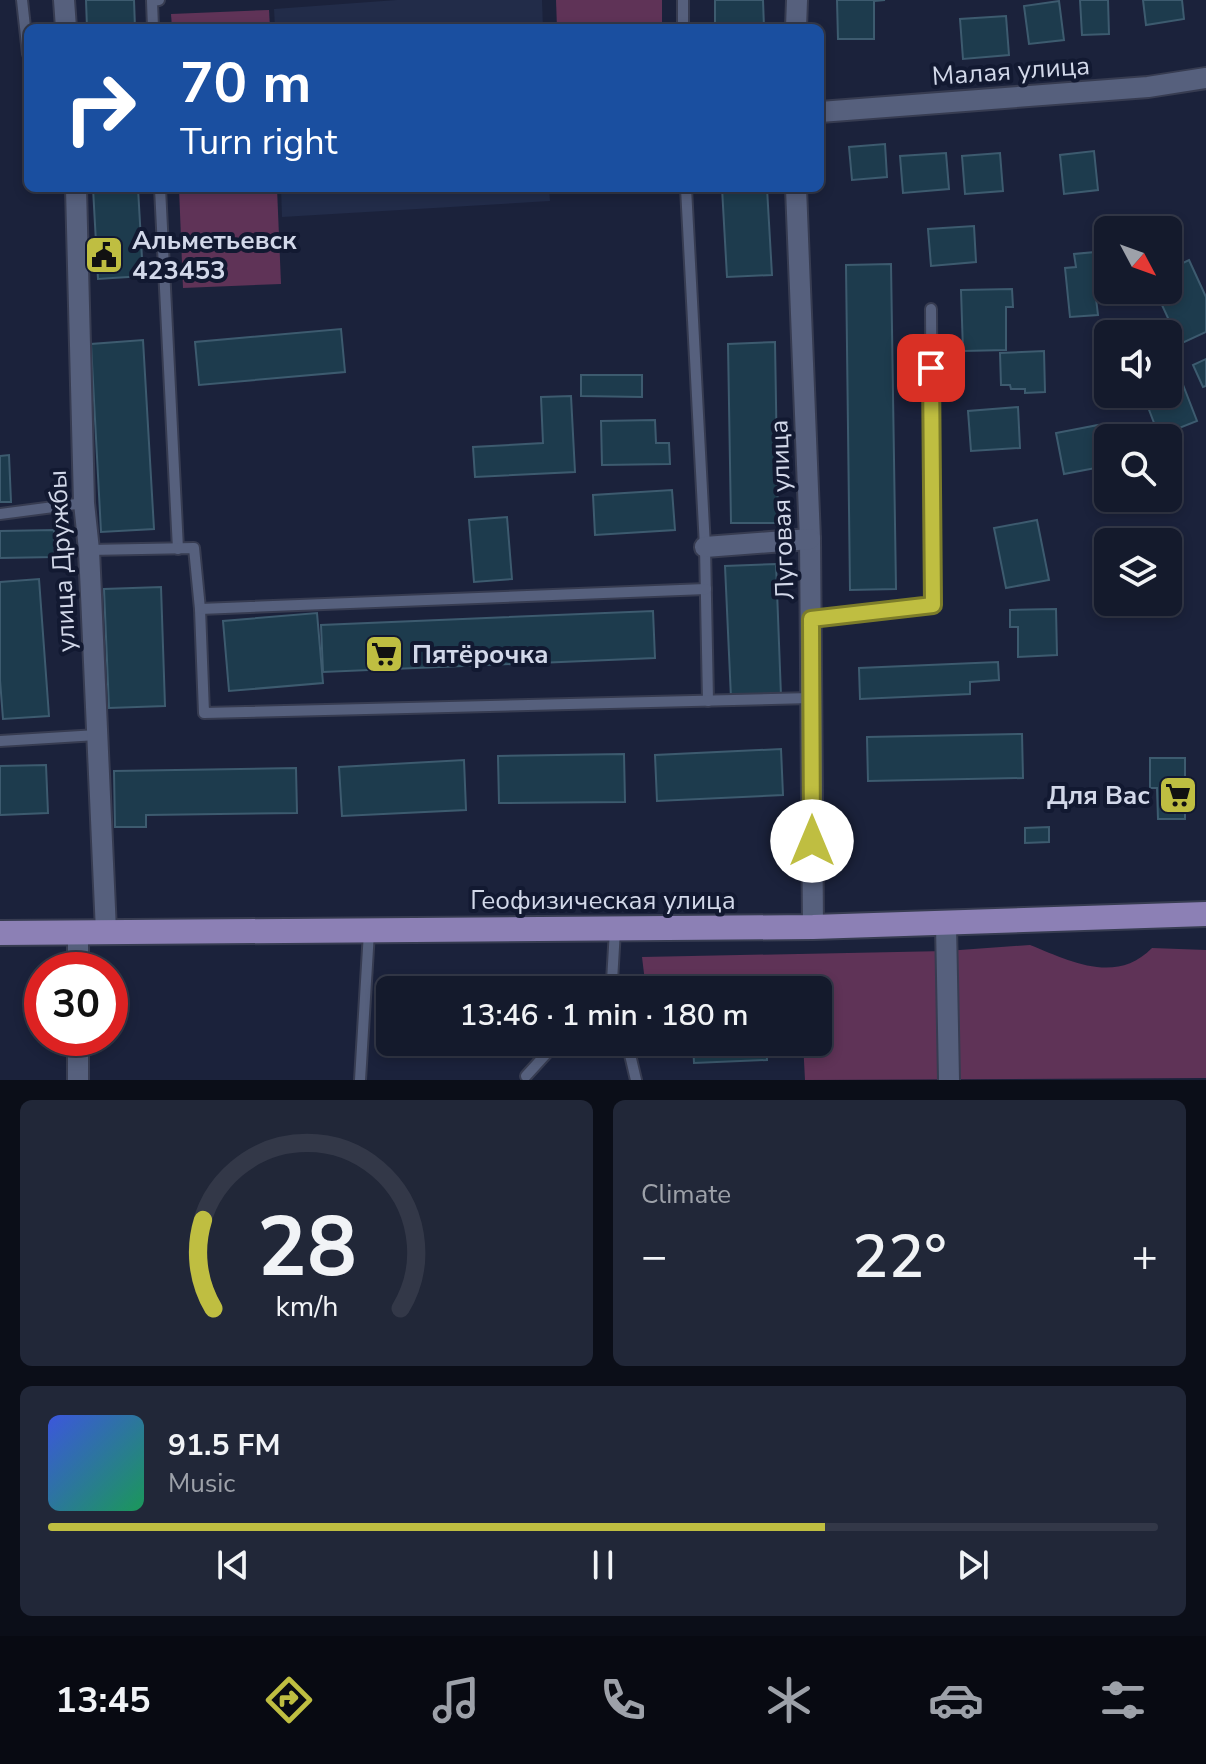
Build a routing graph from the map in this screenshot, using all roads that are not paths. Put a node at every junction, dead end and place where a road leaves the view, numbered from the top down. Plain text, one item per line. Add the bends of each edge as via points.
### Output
1 (22, 0) edge
2 (64, 0) edge
3 (152, 0) edge
4 (159, 0) edge
5 (683, 0) edge
6 (797, 0) edge
7 (25, 24) edge
8 (66, 24) edge
9 (153, 24) edge
10 (683, 24) edge
11 (796, 24) edge
12 (1206, 78) edge
13 (824, 112) edge
14 (76, 192) edge
15 (160, 192) edge
16 (686, 192) edge
17 (796, 192) edge
18 (931, 309) dead end
19 (84, 503) junction
20 (0, 514) edge
21 (810, 539) junction
22 (705, 547) junction
23 (178, 549) junction
24 (89, 550) junction
25 (706, 589) junction
26 (200, 609) junction
27 (811, 619) junction
28 (811, 698) junction
29 (708, 701) junction
30 (97, 735) junction
31 (0, 741) edge
32 (1206, 914) edge
33 (946, 925) junction
34 (813, 927) junction
35 (615, 928) junction
36 (369, 930) junction
37 (78, 931) junction
38 (106, 931) junction
39 (0, 933) edge
40 (78, 952) edge
41 (611, 976) edge
42 (78, 1056) edge
43 (544, 1056) edge
44 (630, 1056) edge
45 (526, 1076) dead end
46 (78, 1080) edge
47 (360, 1080) edge
48 (636, 1080) edge
49 (949, 1080) edge

1 - 7 lane
2 - 8 street
3 - 4 lane
3 - 9 lane
5 - 10 lane
6 - 11 street
12 - 13 street, Малая улица
14 - 19 street, улица Дружбы
15 - 23 lane
16 - 22 lane
17 - 21 street, Луговая улица
18 - 27 lane via 933,605
19 - 20 lane
19 - 24 street, улица Дружбы
21 - 22 street
21 - 27 street, Луговая улица
22 - 25 lane
23 - 24 lane
23 - 26 lane via 194,548
24 - 30 street, улица Дружбы
25 - 26 lane
25 - 29 lane
26 - 29 lane via 204,713
27 - 28 street, Луговая улица
28 - 29 lane
28 - 34 street, Луговая улица
30 - 31 lane
30 - 38 street, улица Дружбы
32 - 33 main road, Геофизическая улица
33 - 34 main road, Геофизическая улица
33 - 49 street
34 - 35 main road, Геофизическая улица
35 - 36 main road, Геофизическая улица
35 - 41 lane
36 - 38 main road, Геофизическая улица
36 - 47 lane
37 - 38 main road, Геофизическая улица
37 - 39 main road, Геофизическая улица
37 - 40 street
42 - 46 street
43 - 45 lane
44 - 48 lane

